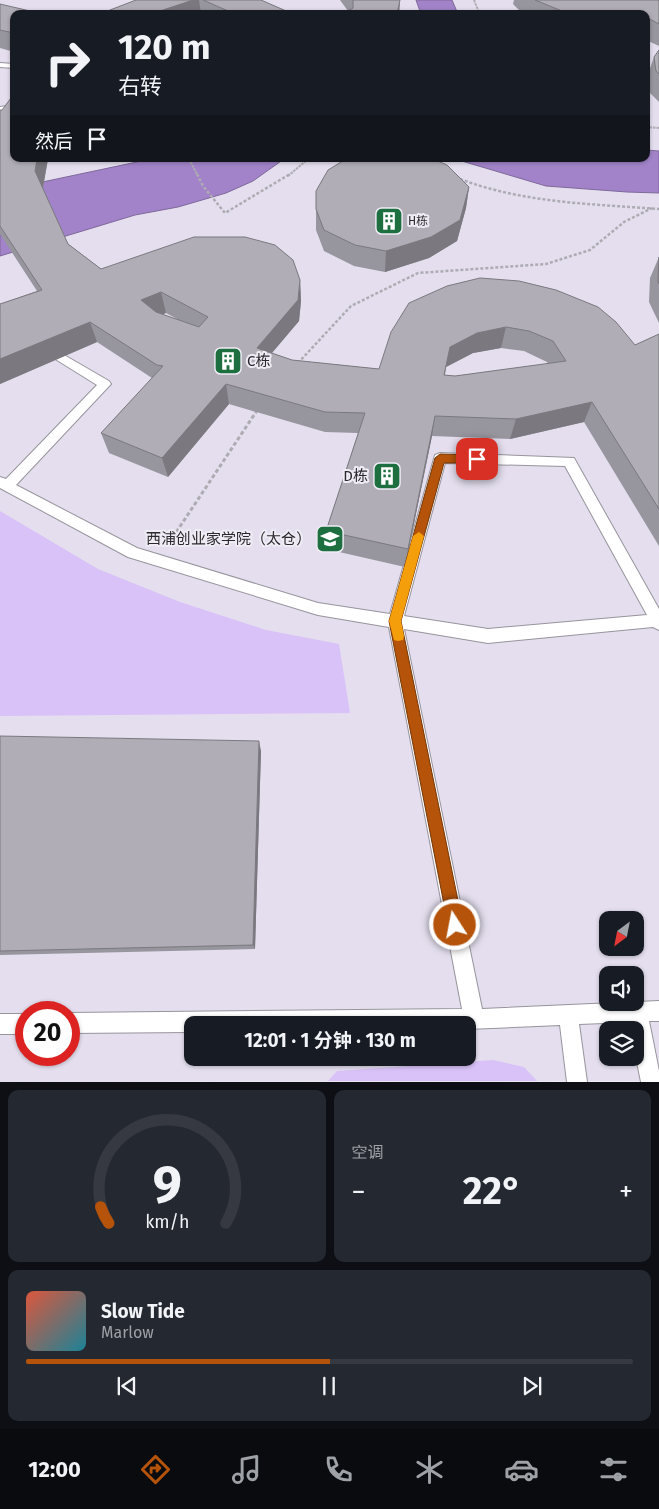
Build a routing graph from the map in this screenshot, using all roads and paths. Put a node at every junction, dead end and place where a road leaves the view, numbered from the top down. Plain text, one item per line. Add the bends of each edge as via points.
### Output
1 (191, 162) edge
2 (305, 162) edge
3 (460, 179) edge
4 (652, 208) junction
5 (659, 209) edge
6 (35, 360) edge
7 (298, 364) edge
8 (261, 406) edge
9 (3, 484) edge
10 (159, 561) junction
11 (395, 621) junction
12 (659, 621) edge
13 (659, 1011) edge
14 (637, 1012) junction
15 (568, 1015) junction
16 (473, 1016) edge
17 (476, 1019) edge
18 (184, 1022) edge
19 (80, 1023) edge
20 (0, 1024) edge
21 (15, 1024) edge
22 (577, 1082) edge
23 (650, 1082) edge

1 - 2 path via 203,186 225,214 268,189
3 - 4 path via 486,189 550,201
4 - 5 path
4 - 7 path via 624,222 590,250 546,264 418,273 351,306
6 - 9 lane via 52,352 105,384
8 - 10 path
9 - 10 lane via 133,553
10 - 11 lane via 318,608
11 - 12 lane via 488,636
11 - 12 lane via 440,458 569,461
11 - 16 lane
13 - 14 lane
14 - 15 lane
14 - 23 lane
15 - 17 lane
15 - 22 lane
18 - 19 lane
20 - 21 lane

